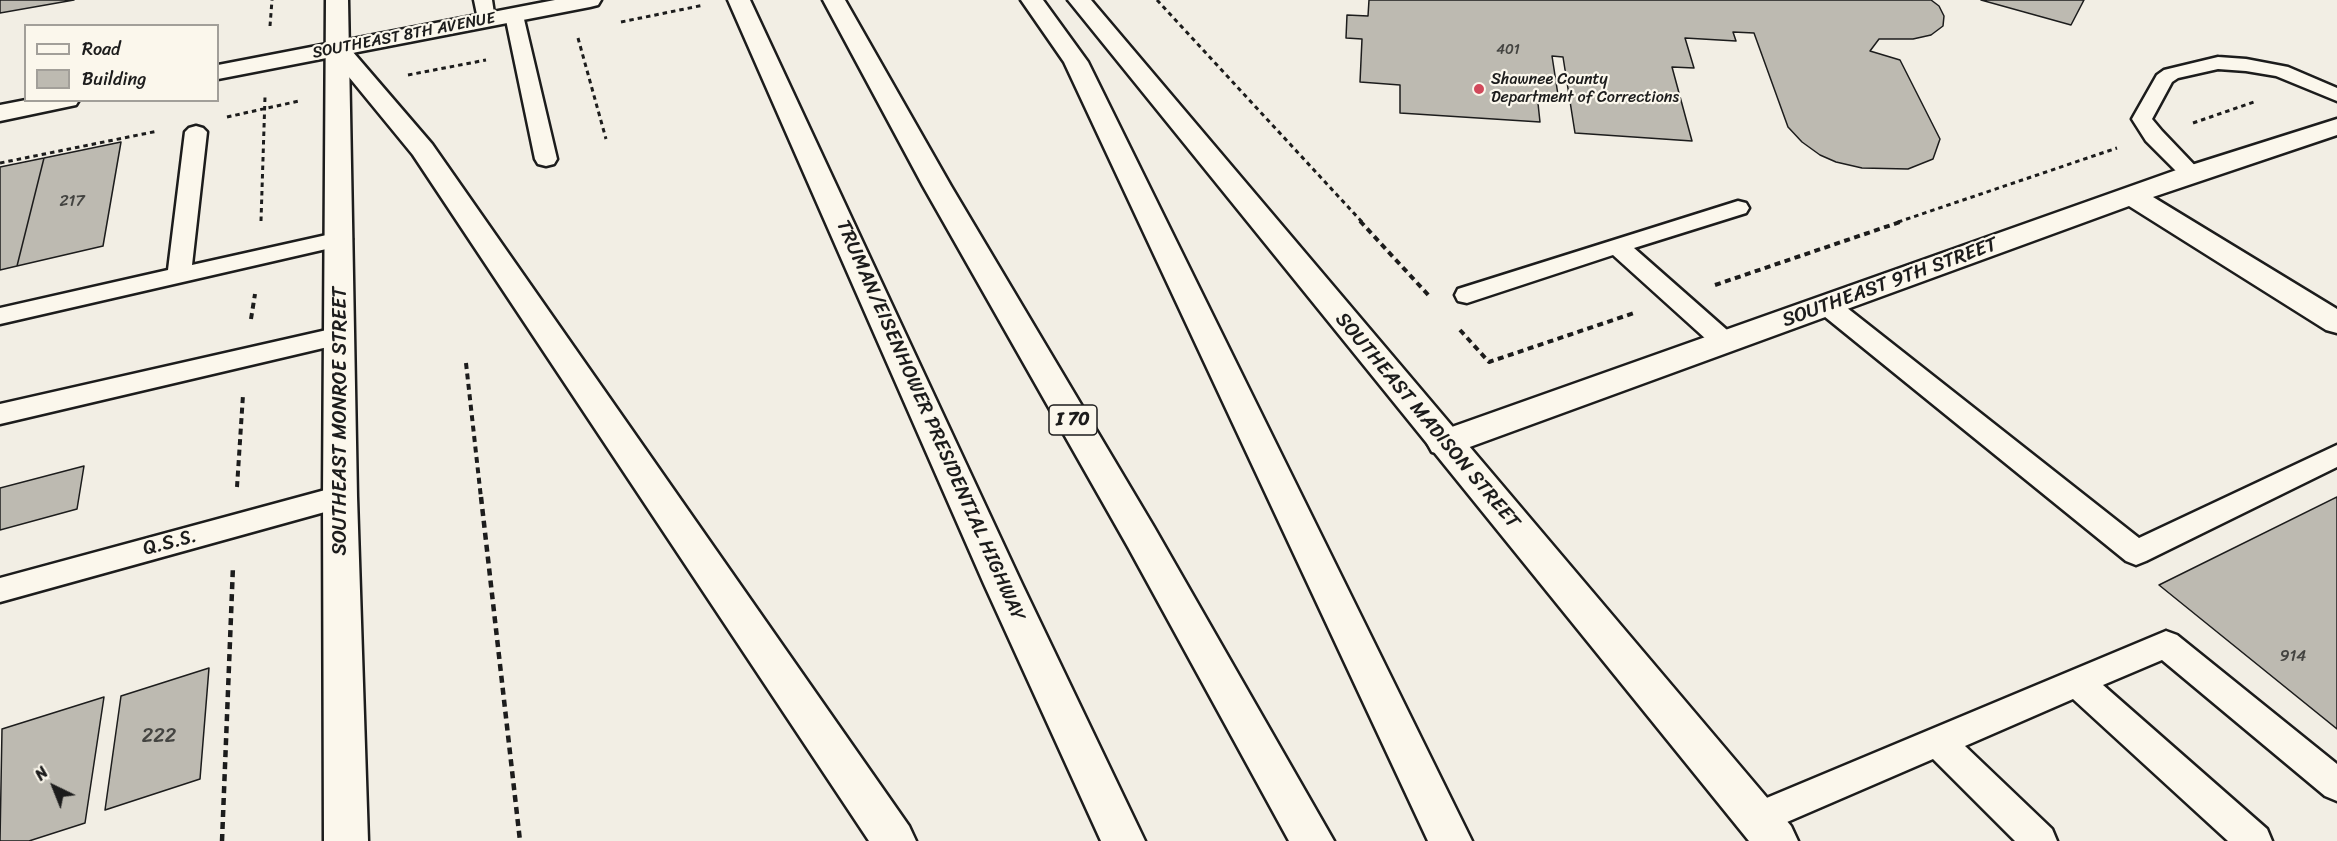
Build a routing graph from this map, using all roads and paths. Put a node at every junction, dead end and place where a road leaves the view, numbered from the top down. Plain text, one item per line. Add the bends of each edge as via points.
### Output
1 (272, 0) edge
2 (337, 0) edge
3 (739, 0) edge
4 (834, 0) edge
5 (1032, 0) edge
6 (1079, 0) edge
7 (1157, 0) edge
8 (587, 1) edge
9 (705, 5) dead end
10 (485, 10) edge
11 (514, 15) junction
12 (611, 24) dead end
13 (581, 35) dead end
14 (338, 49) junction
15 (268, 62) junction
16 (219, 72) edge
17 (2309, 83) junction
18 (2337, 95) edge
19 (57, 102) edge
20 (264, 109) junction
21 (0, 113) edge
22 (219, 119) dead end
23 (2337, 127) edge
24 (161, 130) dead end
25 (196, 132) dead end
26 (2154, 136) junction
27 (606, 139) dead end
28 (546, 159) dead end
29 (0, 163) edge
30 (2192, 174) junction
31 (2131, 196) junction
32 (1738, 208) dead end
33 (340, 240) junction
34 (1617, 246) junction
35 (260, 256) junction
36 (179, 275) junction
37 (1467, 295) dead end
38 (1675, 299) junction
39 (1433, 300) dead end
40 (1828, 306) junction
41 (0, 316) edge
42 (2337, 323) edge
43 (1457, 326) dead end
44 (340, 336) junction
45 (1726, 343) junction
46 (245, 358) junction
47 (466, 363) dead end
48 (0, 414) edge
49 (1444, 443) junction
50 (2337, 455) edge
51 (340, 497) junction
52 (235, 525) junction
53 (0, 590) edge
54 (2077, 682) junction
55 (1937, 741) junction
56 (2337, 785) edge
57 (1766, 830) edge
58 (345, 840) edge
59 (222, 841) edge
60 (520, 841) edge
61 (894, 841) edge
62 (1123, 841) edge
63 (1312, 841) edge
64 (1450, 841) edge
65 (2039, 841) edge
66 (2254, 841) edge

1 - 15 path
2 - 14 main road, SOUTHEAST MONROE STREET
3 - 62 main road, TRUMAN/EISENHOWER PRESIDENTIAL HIGHWAY
4 - 63 main road, I 70
5 - 64 main road via 1076,62
6 - 49 main road, SOUTHEAST MADISON STREET
7 - 39 path
8 - 11 main road, SOUTHEAST 8TH AVENUE
9 - 12 path
10 - 11 main road, SOUTHEAST 8TH AVENUE
10 - 14 main road, SOUTHEAST 8TH AVENUE
11 - 28 lane
13 - 27 path via 577,38
14 - 15 main road, SOUTHEAST 8TH AVENUE
14 - 33 main road, SOUTHEAST MONROE STREET
14 - 61 main road via 423,150
15 - 16 main road, SOUTHEAST 8TH AVENUE
15 - 20 path
17 - 18 lane
17 - 26 path
17 - 26 lane via 2281,71 2218,63 2170,74 2142,119
19 - 21 main road
20 - 22 path
20 - 35 path
23 - 30 main road, SOUTHEAST 9TH STREET
24 - 29 path
25 - 36 lane
26 - 30 lane
26 - 38 path
30 - 31 main road, SOUTHEAST 9TH STREET
31 - 40 main road, SOUTHEAST 9TH STREET
31 - 42 main road
32 - 34 lane
33 - 35 lane
33 - 44 main road, SOUTHEAST MONROE STREET
34 - 37 lane
34 - 38 lane
35 - 36 lane
35 - 46 path
36 - 41 lane
38 - 43 path via 1489,362
38 - 45 lane
40 - 45 main road, SOUTHEAST 9TH STREET
40 - 50 lane via 2136,553
44 - 46 lane
44 - 51 main road, SOUTHEAST MONROE STREET
45 - 49 main road, SOUTHEAST 9TH STREET
46 - 48 lane
46 - 52 path
47 - 60 path
49 - 57 main road, SOUTHEAST MADISON STREET
51 - 52 lane, Q.S.S.
51 - 58 main road, SOUTHEAST MONROE STREET
52 - 53 lane, Q.S.S.
52 - 59 path
54 - 55 lane
54 - 56 lane via 2166,644
54 - 66 lane
55 - 57 lane
55 - 65 lane

